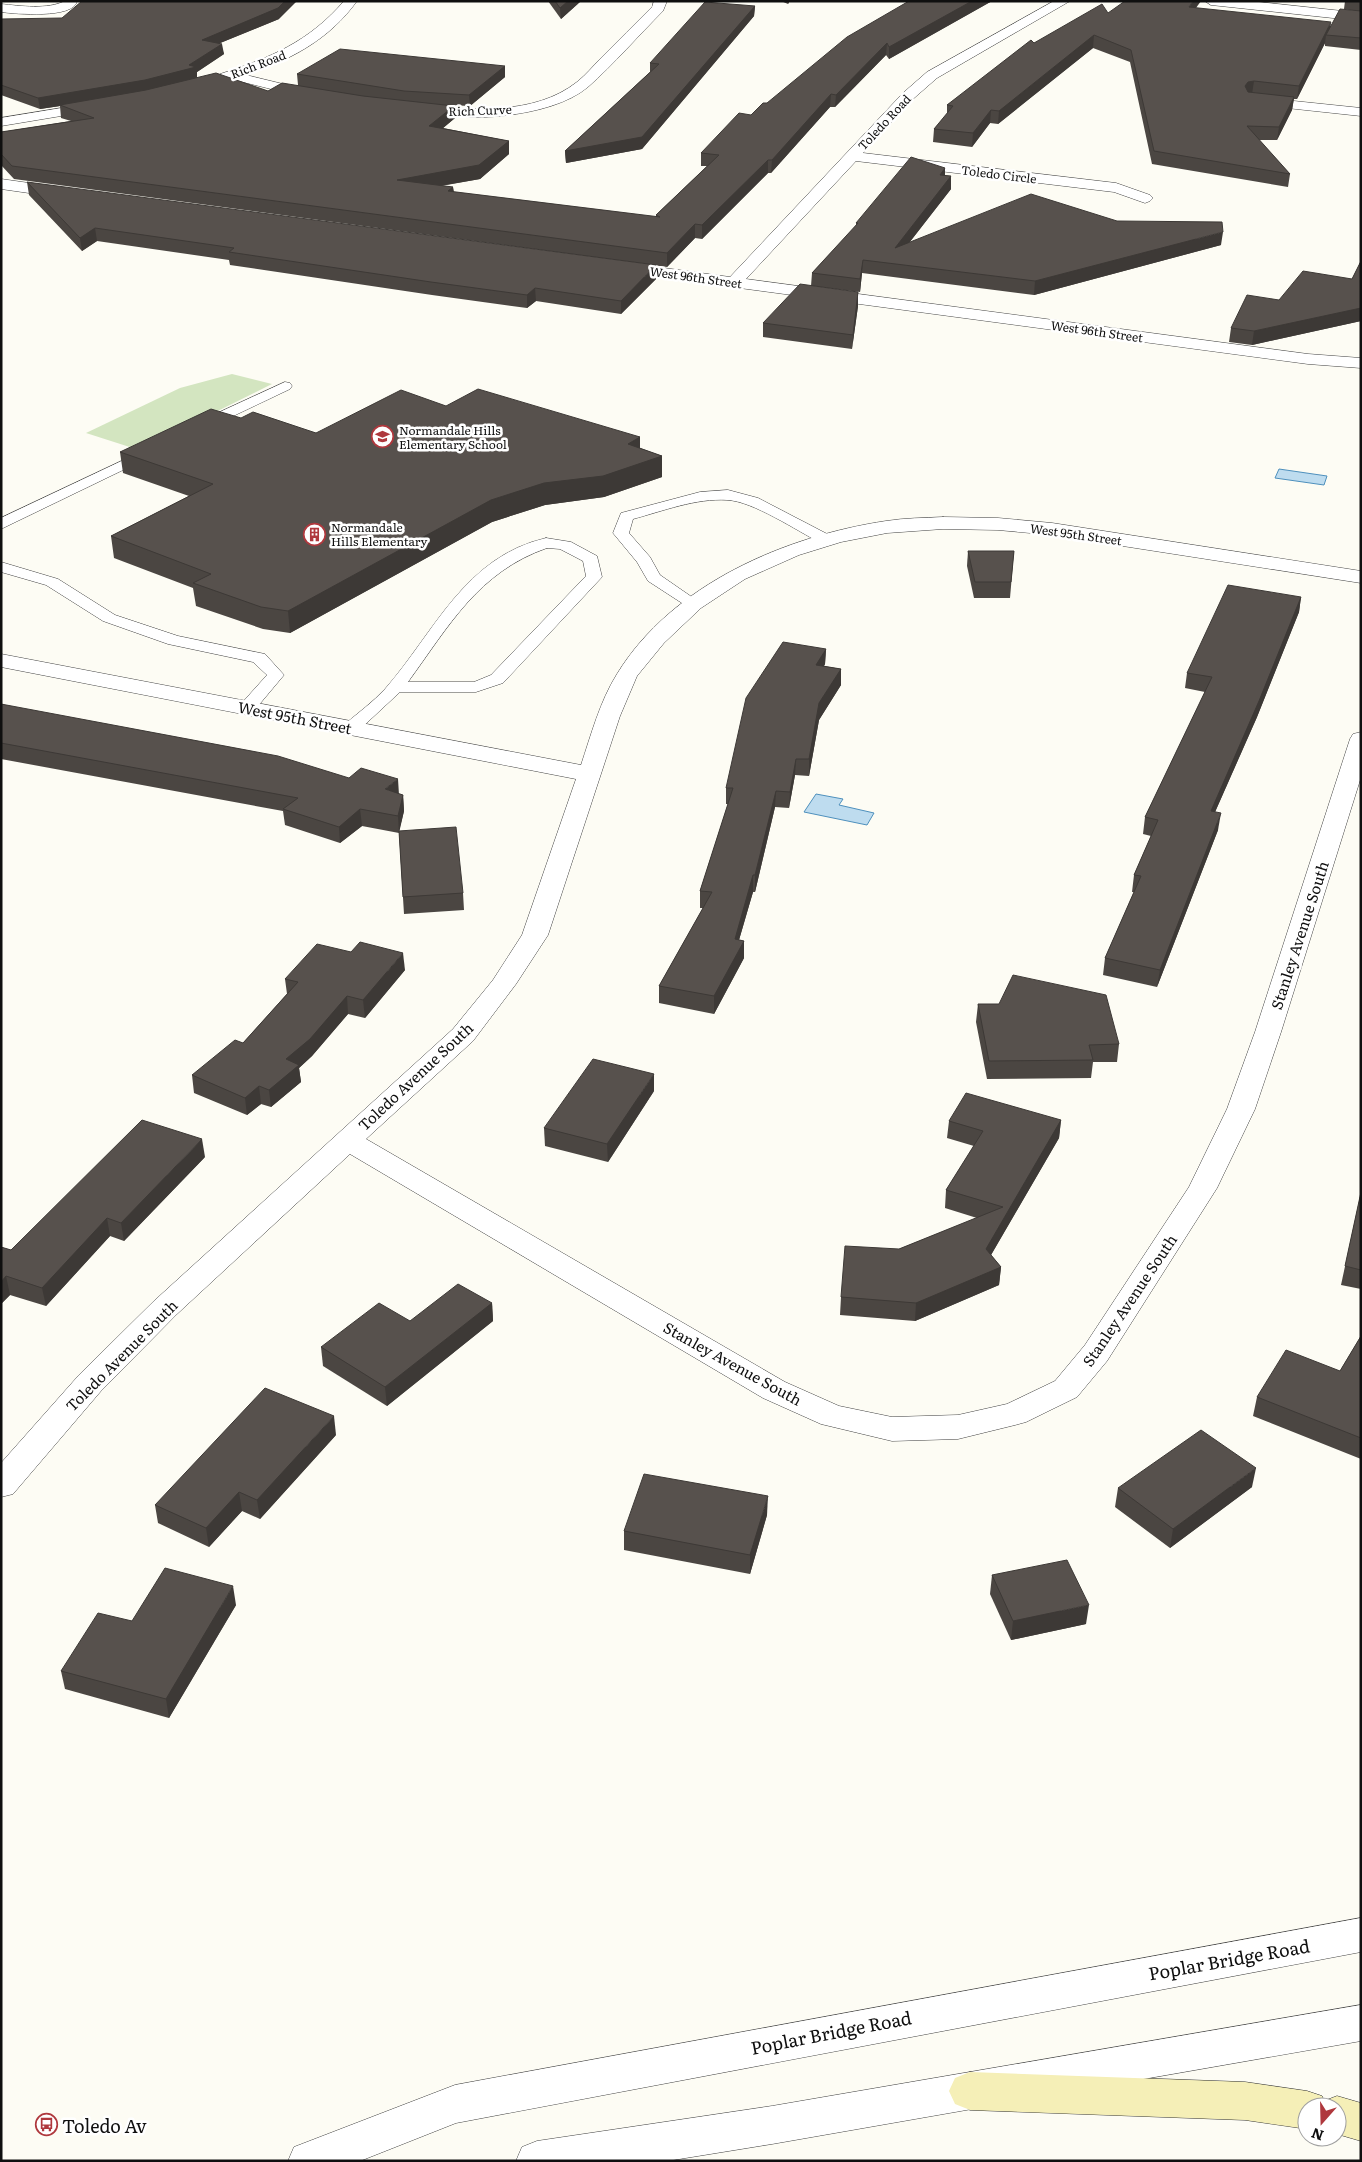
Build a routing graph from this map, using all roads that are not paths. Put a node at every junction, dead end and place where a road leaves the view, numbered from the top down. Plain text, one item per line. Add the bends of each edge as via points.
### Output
1 (71, 1) edge
2 (351, 1) edge
3 (661, 1) edge
4 (1064, 1) edge
5 (1211, 1) edge
6 (1, 8) edge
7 (1361, 17) edge
8 (230, 75) junction
9 (213, 81) edge
10 (326, 97) edge
11 (1252, 100) edge
12 (110, 104) edge
13 (407, 108) edge
14 (516, 110) junction
15 (1361, 112) edge
16 (1, 122) edge
17 (531, 122) dead end
18 (852, 156) junction
19 (1, 184) edge
20 (80, 195) edge
21 (1145, 198) dead end
22 (604, 265) edge
23 (734, 282) junction
24 (1361, 363) edge
25 (285, 386) dead end
26 (187, 433) edge
27 (161, 446) edge
28 (1, 524) edge
29 (827, 540) junction
30 (792, 551) joint
31 (1, 567) edge
32 (1361, 577) edge
33 (694, 604) junction
34 (1, 660) edge
35 (395, 687) junction
36 (247, 708) junction
37 (352, 728) junction
38 (1361, 739) edge
39 (588, 774) junction
40 (347, 1140) junction
41 (1, 1486) edge
42 (1361, 1935) edge
43 (1361, 2023) edge
44 (970, 2091) junction
45 (1297, 2109) edge
46 (1347, 2118) edge
47 (1361, 2122) edge
48 (309, 2161) edge
49 (538, 2161) edge

1 - 6 street via 71,4 56,10 34,12
2 - 8 street, Rich Road via 316,37 289,52
3 - 14 street, Rich Curve via 582,85 549,103
4 - 18 street, Toledo Road via 932,75
5 - 7 street
8 - 9 street, Rich Road
8 - 10 street
11 - 15 street
12 - 16 street
13 - 14 street, Rich Curve via 457,113
14 - 17 street
18 - 21 street, Toledo Circle via 1116,188
18 - 23 street, Toledo Road
19 - 20 street
22 - 23 street, West 96th Street
23 - 24 street, West 96th Street via 1298,358
25 - 26 lane
27 - 28 lane
29 - 30 street, West 95th Street
29 - 32 street, West 95th Street via 887,527 998,524 1052,529
29 - 33 lane via 753,500 728,495 700,497 626,516 621,533 644,560 654,578
30 - 33 street, Toledo Avenue South via 738,575
31 - 36 lane via 52,582 109,618 174,640 259,658 276,675
33 - 39 street, Toledo Avenue South via 656,638 627,676
34 - 36 street, West 95th Street
35 - 35 lane via 476,687 497,679 594,577 591,559 568,546 548,543 519,551 494,567 456,606
35 - 37 lane
36 - 37 street, West 95th Street
37 - 39 street, West 95th Street
38 - 40 street, Stanley Avenue South via 1241,1109 1203,1188 1096,1353 1066,1389 1015,1414 958,1428 892,1429 832,1416 774,1390
39 - 40 street, Toledo Avenue South via 535,935 503,984 463,1035
40 - 41 street, Toledo Avenue South via 165,1308 90,1383
42 - 48 street, Poplar Bridge Road via 455,2104
43 - 44 street
44 - 45 main road via 1245,2101
44 - 49 street
46 - 47 main road

